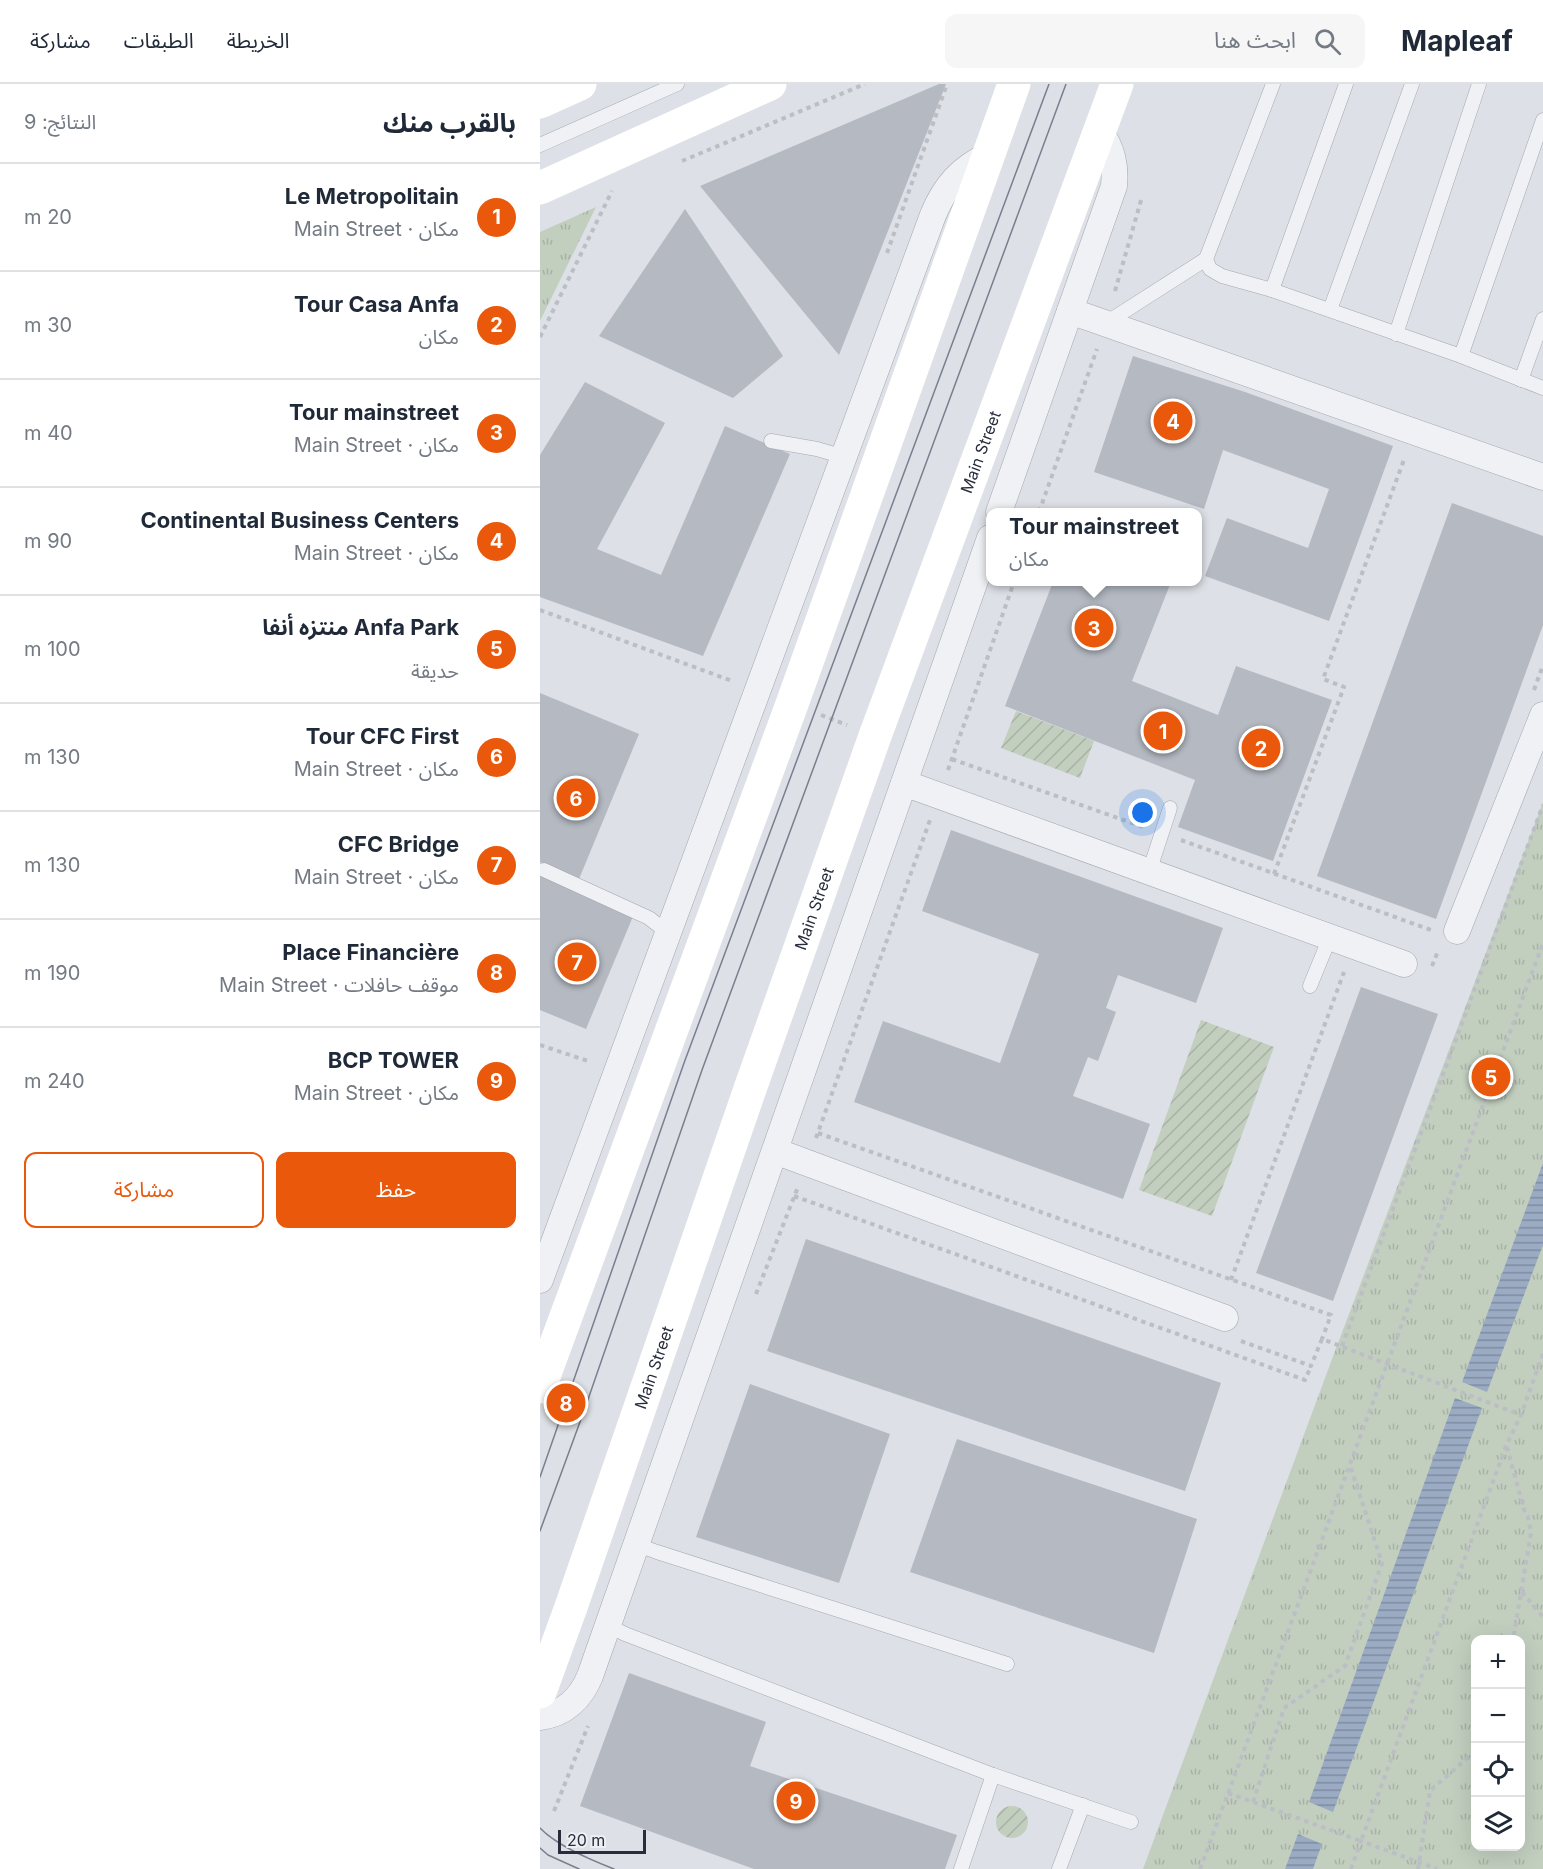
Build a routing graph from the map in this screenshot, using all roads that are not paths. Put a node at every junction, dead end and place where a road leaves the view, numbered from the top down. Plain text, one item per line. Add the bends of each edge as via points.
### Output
1 (580, 84) edge
2 (677, 84) edge
3 (770, 84) edge
4 (1014, 84) edge
5 (1117, 84) edge
6 (1273, 84) edge
7 (1346, 84) edge
8 (1412, 84) edge
9 (1479, 84) edge
10 (540, 102) edge
11 (1543, 120) edge
12 (1100, 131) junction
13 (540, 145) edge
14 (989, 155) junction
15 (540, 188) edge
16 (1206, 259) junction
17 (1272, 290) junction
18 (1330, 310) junction
19 (1070, 311) junction
20 (1543, 319) edge
21 (1106, 323) junction
22 (1396, 334) junction
23 (1461, 356) junction
24 (1521, 380) junction
25 (1543, 388) edge
26 (771, 441) dead end
27 (844, 457) junction
28 (1543, 477) edge
29 (1001, 508) edge
30 (986, 549) edge
31 (1543, 715) edge
32 (904, 783) junction
33 (1170, 808) dead end
34 (544, 870) dead end
35 (1149, 872) junction
36 (1445, 931) road end
37 (668, 933) junction
38 (1330, 937) junction
39 (1404, 964) dead end
40 (1310, 986) dead end
41 (775, 1151) junction
42 (540, 1280) edge
43 (1225, 1318) road end
44 (540, 1387) edge
45 (635, 1544) junction
46 (607, 1625) junction
47 (1007, 1664) dead end
48 (540, 1692) edge
49 (540, 1718) edge
50 (993, 1775) junction
51 (1083, 1805) junction
52 (1131, 1822) dead end
53 (961, 1869) edge
54 (1059, 1869) edge

1 - 10 main road
2 - 13 lane
3 - 15 main road
4 - 14 main road
5 - 12 main road, Main Street
6 - 16 lane
7 - 17 lane
8 - 18 lane
9 - 22 lane
11 - 23 lane
12 - 19 street via 1113,157 1114,186
12 - 48 main road, Main Street via 875,736
14 - 27 street via 959,173 939,200
14 - 44 main road
16 - 17 lane via 1210,269 1222,276
16 - 21 lane
17 - 18 lane
18 - 22 lane
19 - 21 street
19 - 29 street
20 - 24 lane
21 - 28 street
22 - 23 lane
23 - 24 lane
24 - 25 lane
26 - 27 lane
27 - 37 street
30 - 32 street
31 - 36 street
32 - 35 street
32 - 41 street
33 - 35 lane
34 - 37 lane via 649,918
35 - 38 street
37 - 42 street
38 - 39 street
38 - 40 lane
41 - 43 street
41 - 45 street
45 - 46 street
45 - 47 lane
46 - 49 street via 585,1687 568,1707
46 - 50 lane
50 - 51 lane
50 - 53 lane
51 - 52 lane
51 - 54 lane

